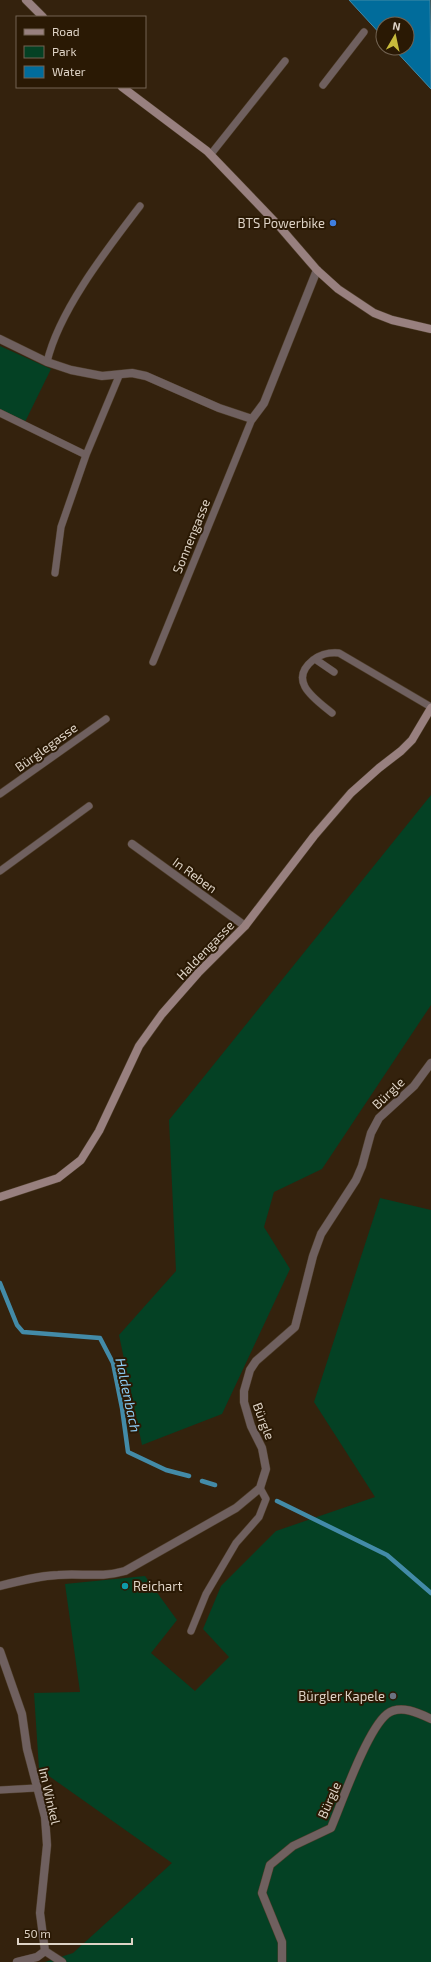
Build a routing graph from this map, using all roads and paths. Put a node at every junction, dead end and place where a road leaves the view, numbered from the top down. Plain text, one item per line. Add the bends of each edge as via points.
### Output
1 (26, 0) edge
2 (42, 16) edge
3 (364, 32) dead end
4 (285, 61) dead end
5 (323, 85) dead end
6 (123, 88) edge
7 (211, 154) junction
8 (140, 206) dead end
9 (317, 270) junction
10 (431, 329) edge
11 (0, 339) edge
12 (47, 362) junction
13 (119, 376) junction
14 (0, 413) edge
15 (252, 419) junction
16 (86, 455) junction
17 (55, 573) dead end
18 (315, 659) junction
19 (153, 662) dead end
20 (334, 672) dead end
21 (431, 708) edge
22 (332, 713) dead end
23 (106, 719) dead end
24 (0, 794) edge
25 (89, 806) dead end
26 (132, 844) dead end
27 (0, 871) edge
28 (245, 926) junction
29 (431, 1063) edge
30 (0, 1197) edge
31 (260, 1488) junction
32 (0, 1586) edge
33 (191, 1631) dead end
34 (0, 1651) edge
35 (431, 1719) edge
36 (36, 1788) junction
37 (0, 1790) edge
38 (45, 1951) junction
39 (17, 1962) edge
40 (62, 1962) edge
41 (282, 1962) edge

1 - 2 street
3 - 5 lane
4 - 7 lane
6 - 7 street
7 - 9 street
8 - 12 lane via 107,249 79,294 58,331
9 - 10 street via 338,289 374,312 392,320
9 - 15 street, Sonnengasse via 264,403
11 - 12 street
12 - 13 street via 71,370 102,376
13 - 15 street via 132,373 146,376 219,408
13 - 16 lane
14 - 16 lane
15 - 19 lane, Sonnengasse
16 - 17 lane via 61,527
18 - 20 lane
18 - 21 lane via 326,653 339,653
18 - 22 lane via 301,674 302,682 312,696
21 - 28 street, Haldengasse via 412,740 352,793 314,836
23 - 24 lane, Bürglegasse
25 - 27 lane
26 - 28 street, In Reben
28 - 30 street, Haldengasse via 166,1009 139,1046 99,1131 81,1160 58,1178
29 - 31 street, Bürgle via 414,1086 379,1118 371,1133 356,1180 321,1234 295,1327 256,1361 250,1370 244,1391 244,1402 251,1426 262,1448 266,1469
31 - 32 street via 236,1508 125,1571 108,1576 58,1575 26,1579
31 - 33 lane via 266,1499 259,1517 236,1543 206,1594
34 - 36 street, Im Winkel via 22,1714
35 - 41 street, Bürgle via 414,1711 400,1710 388,1714 374,1731 358,1763 331,1828 293,1846 270,1865 262,1893 282,1942
36 - 37 lane
36 - 38 street, Im Winkel via 45,1817 48,1845 40,1913
38 - 39 street
38 - 40 street

